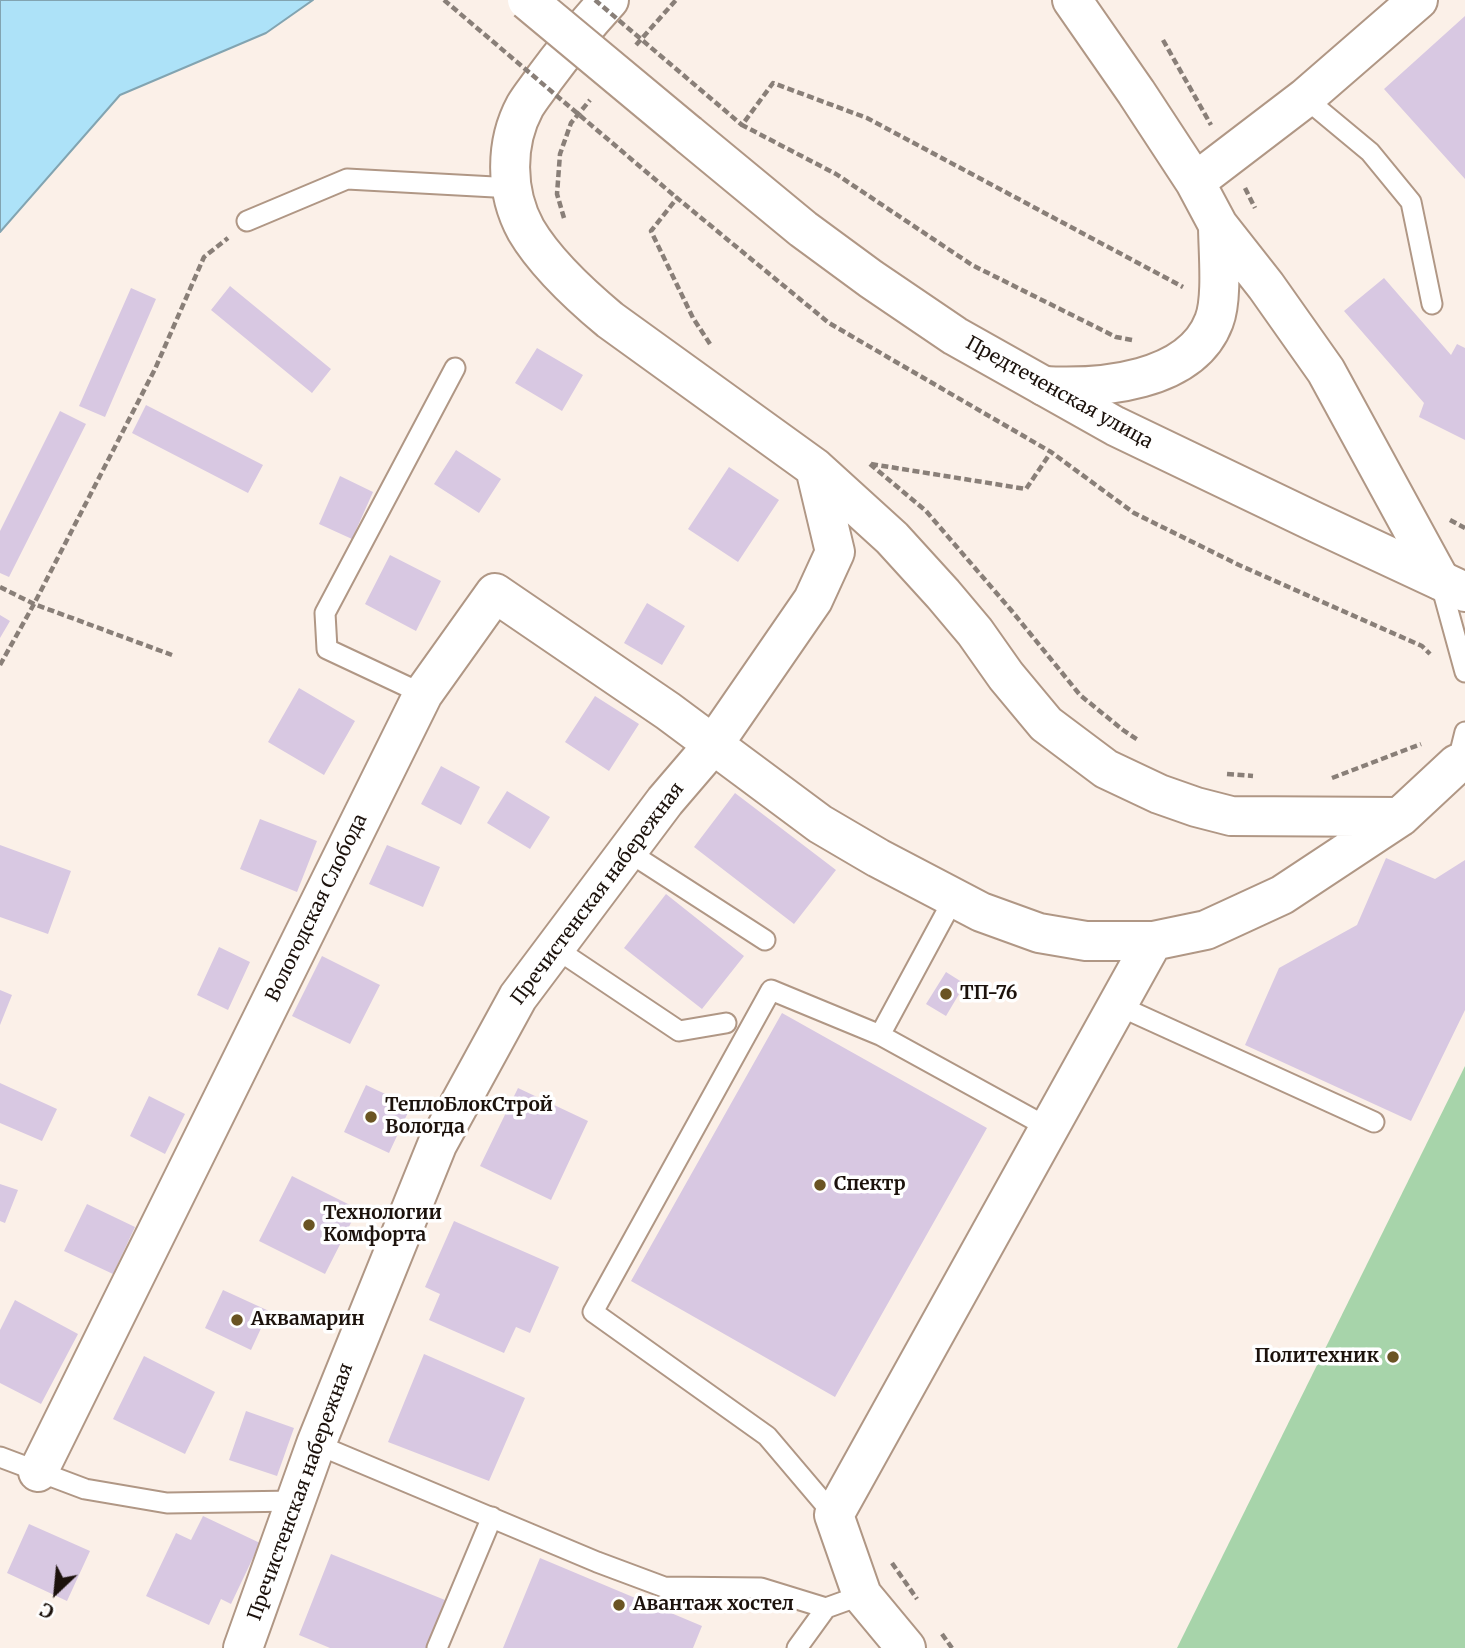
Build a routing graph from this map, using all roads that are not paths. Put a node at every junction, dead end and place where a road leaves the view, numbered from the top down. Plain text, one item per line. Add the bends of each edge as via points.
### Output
1 (527, 0) edge
2 (609, 0) edge
3 (1072, 0) edge
4 (1418, 0) edge
5 (1305, 98) junction
6 (1195, 182) junction
7 (513, 188) junction
8 (247, 221) road end
9 (1218, 225) junction
10 (1432, 304) dead end
11 (455, 368) dead end
12 (1044, 386) junction
13 (815, 468) junction
14 (1452, 586) edge
15 (1465, 673) edge
16 (423, 694) junction
17 (713, 745) junction
18 (1463, 756) edge
19 (1400, 817) junction
20 (627, 851) junction
21 (954, 898) junction
22 (765, 940) dead end
23 (1153, 941) junction
24 (555, 948) junction
25 (1117, 1005) junction
26 (726, 1023) dead end
27 (880, 1035) junction
28 (1374, 1122) dead end
29 (1049, 1128) junction
30 (316, 1444) junction
31 (0, 1457) edge
32 (38, 1472) junction
33 (296, 1501) junction
34 (834, 1515) junction
35 (492, 1517) junction
36 (862, 1595) junction
37 (826, 1608) junction
38 (243, 1648) edge
39 (437, 1648) edge
40 (797, 1648) edge
41 (906, 1648) edge

1 - 12 street, Предтеченская улица, bridge via 803,229 955,336
2 - 7 street via 526,105 512,138 509,173
3 - 6 street
4 - 5 street
5 - 6 street
5 - 10 lane via 1370,152 1411,202
6 - 9 street
7 - 8 lane via 347,179
7 - 13 street via 525,229 579,294
9 - 12 street via 1218,304 1214,321 1199,345 1173,366 1149,375 1096,385
9 - 14 street via 1326,371
11 - 16 lane via 325,613 327,649
12 - 14 street, Предтеченская улица via 1168,452
13 - 17 street, Пречистенская набережная via 835,552 813,600
13 - 19 street via 892,538 943,594 1045,724 1106,769 1159,794 1231,816
14 - 15 lane
16 - 17 street, Вологодская Слобода via 495,593
16 - 32 street, Вологодская Слобода
17 - 20 street, Пречистенская набережная
17 - 21 street via 820,824
18 - 19 street
19 - 23 street via 1282,895 1206,930
20 - 22 lane
20 - 24 street, Пречистенская набережная
21 - 23 street via 1039,933 1086,941
21 - 27 lane
23 - 25 street
24 - 26 lane via 679,1031
24 - 30 street, Пречистенская набережная via 518,998 437,1145
25 - 28 lane
25 - 29 street
27 - 29 lane
27 - 34 lane via 771,990 593,1312 767,1436
29 - 34 street
30 - 33 street, Пречистенская набережная
30 - 35 lane
31 - 32 lane
32 - 33 lane via 85,1489 167,1503
33 - 38 street, Пречистенская набережная
34 - 36 street
35 - 37 lane via 664,1587 761,1588
35 - 39 lane
36 - 37 lane
36 - 41 street
37 - 40 lane

